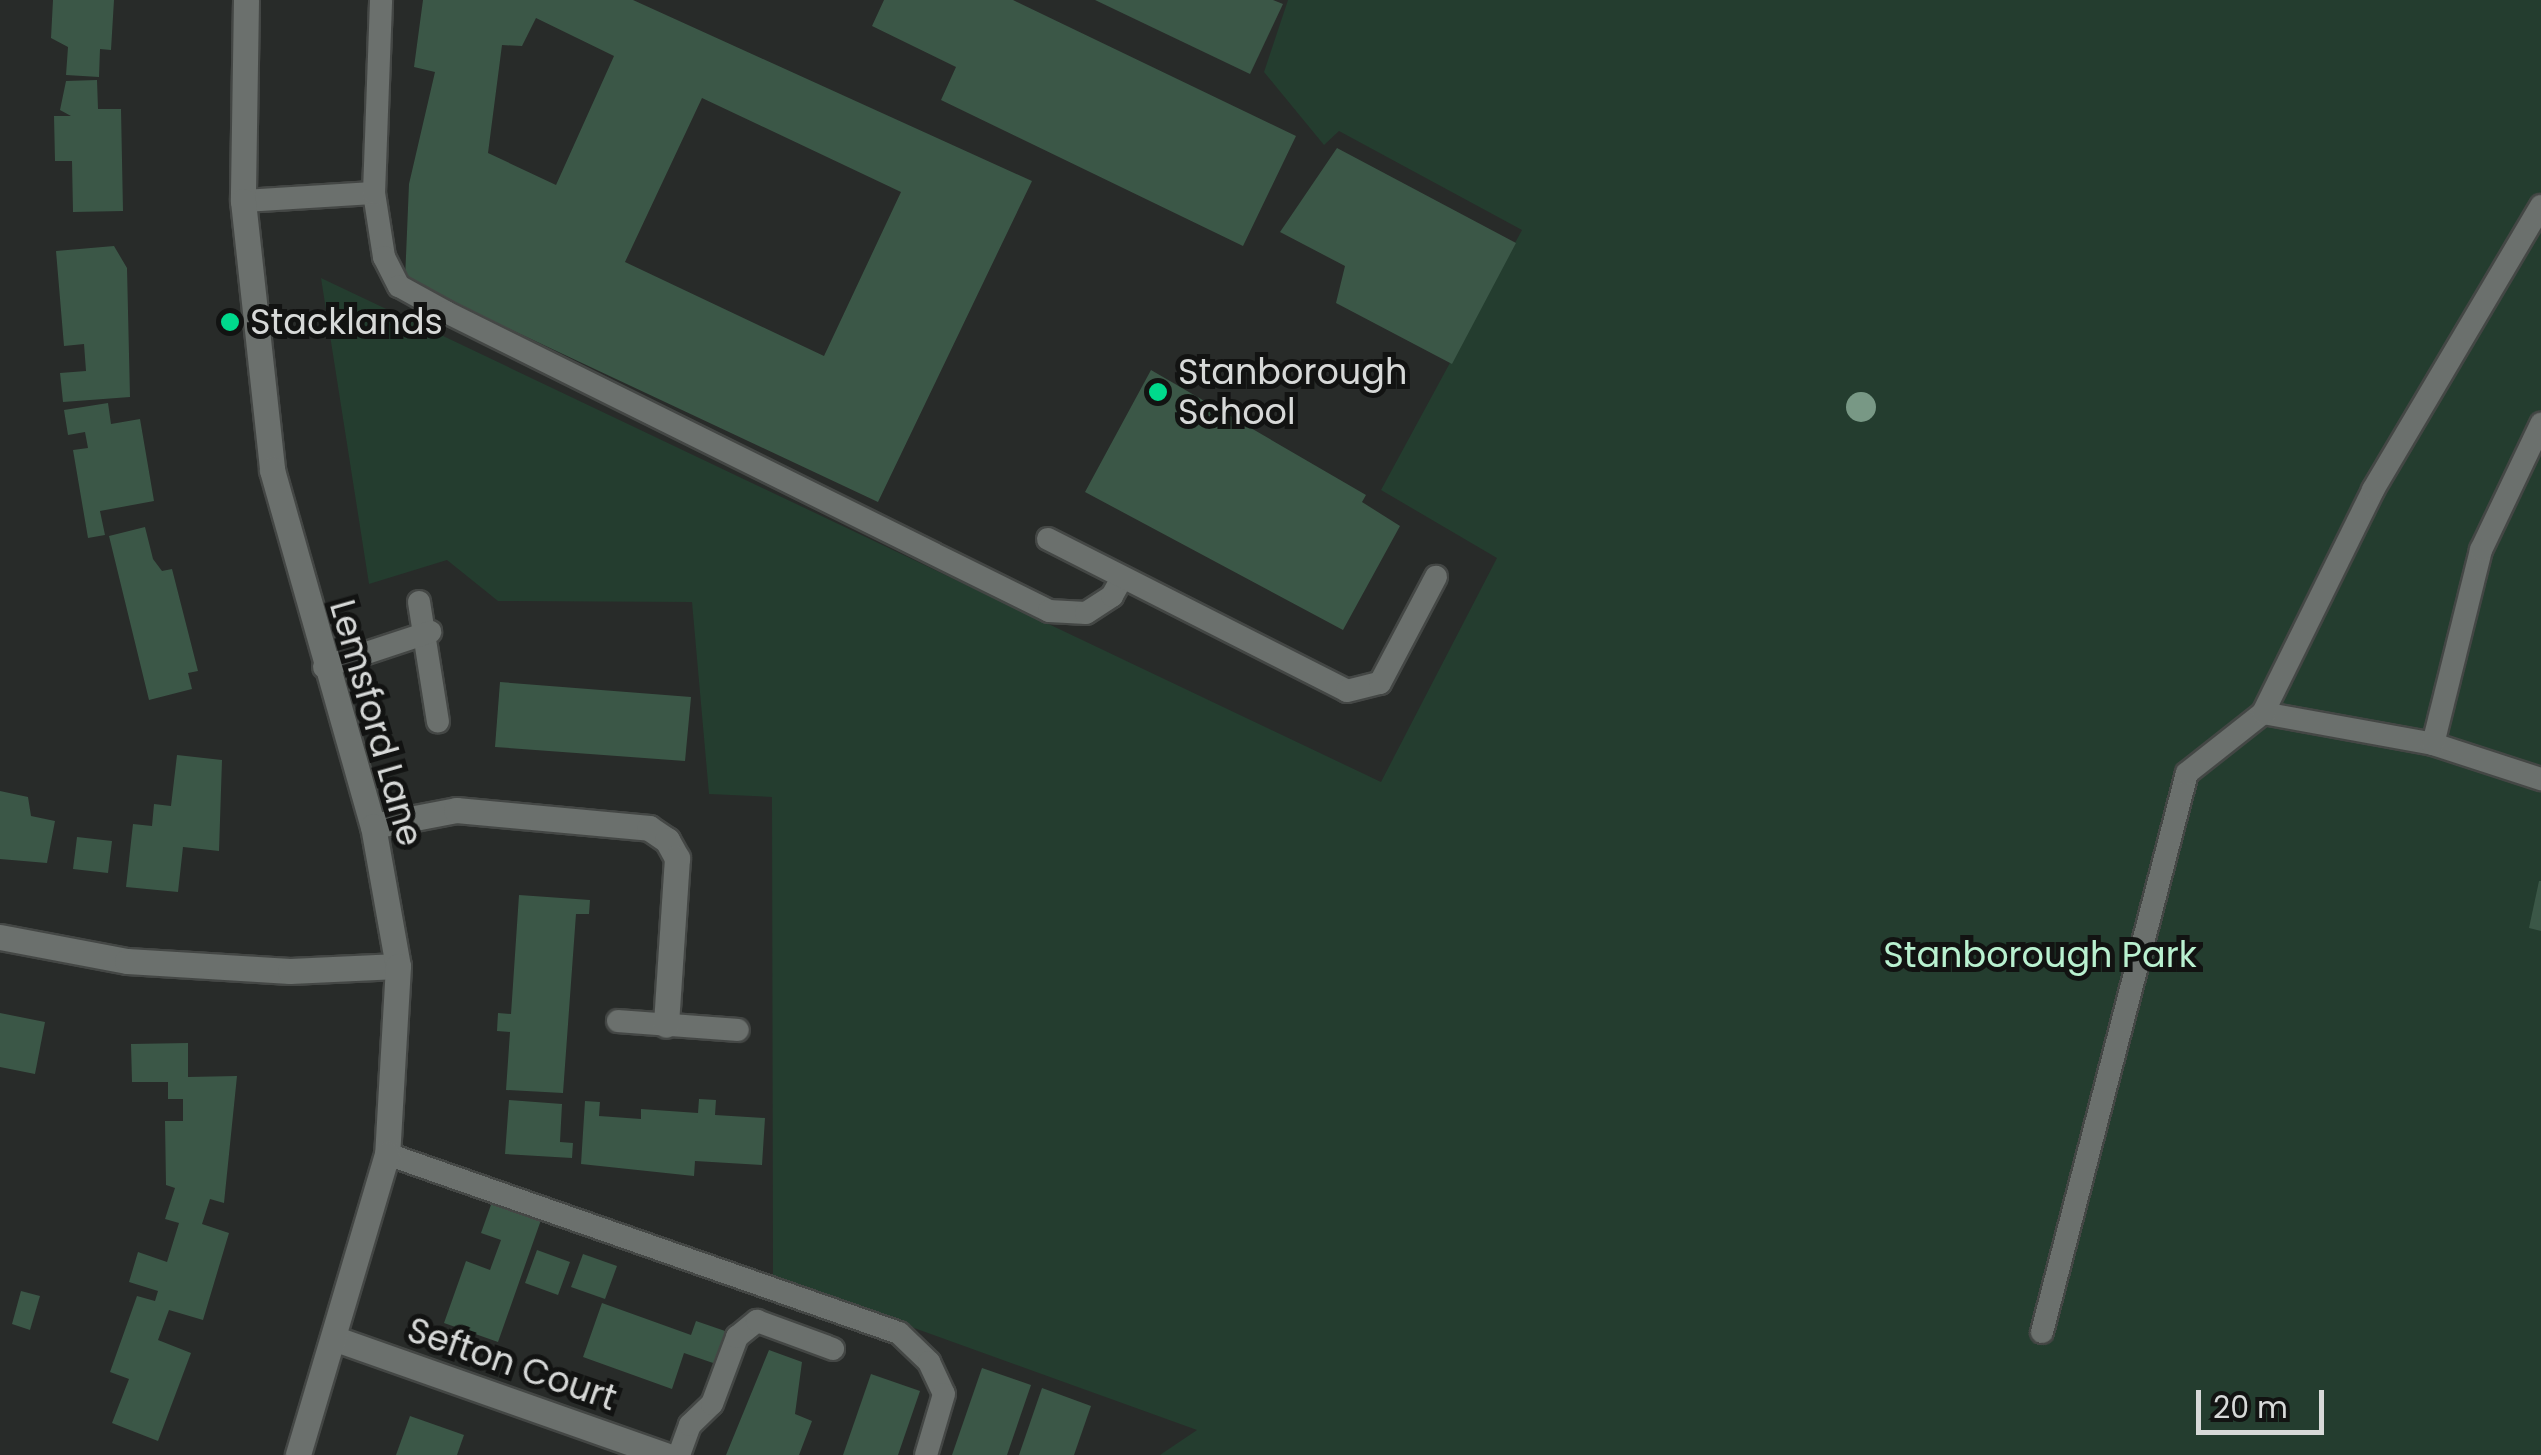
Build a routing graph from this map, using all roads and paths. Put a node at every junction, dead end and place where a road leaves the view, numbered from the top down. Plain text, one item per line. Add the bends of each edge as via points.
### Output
1 (246, 0) edge
2 (381, 0) edge
3 (374, 194) junction
4 (243, 201) junction
5 (2541, 206) edge
6 (2541, 424) edge
7 (1048, 539) dead end
8 (1436, 577) dead end
9 (1122, 578) junction
10 (419, 602) dead end
11 (430, 632) junction
12 (324, 666) junction
13 (2263, 713) junction
14 (438, 722) dead end
15 (2433, 744) junction
16 (2541, 778) edge
17 (373, 826) junction
18 (0, 937) edge
19 (398, 966) junction
20 (618, 1021) dead end
21 (666, 1025) junction
22 (738, 1030) dead end
23 (387, 1154) junction
24 (2042, 1332) dead end
25 (336, 1339) junction
26 (833, 1349) dead end
27 (298, 1455) edge
28 (665, 1455) edge
29 (679, 1455) edge
30 (926, 1455) edge

1 - 4 street, Lemsford Lane
2 - 3 lane
3 - 4 lane
3 - 9 lane via 384,257 399,286 446,312 1048,611 1086,613 1112,596
4 - 12 street, Lemsford Lane via 272,470
5 - 13 lane via 2373,490
6 - 15 lane via 2481,550
7 - 9 lane
8 - 9 lane via 1380,683 1347,691
10 - 11 lane
11 - 12 lane
11 - 14 lane
12 - 17 street, Lemsford Lane
13 - 15 lane
13 - 24 lane via 2188,773
15 - 16 lane
17 - 19 street, Lemsford Lane
17 - 21 street via 456,810 648,828 667,840 677,858
18 - 19 street via 127,961 290,971
19 - 23 street, Lemsford Lane
20 - 21 lane
21 - 22 lane
23 - 25 street, Lemsford Lane
23 - 30 lane via 899,1333 929,1362 944,1394
25 - 27 street, Lemsford Lane
25 - 28 street, Sefton Court
26 - 29 lane via 758,1322 736,1337 712,1404 690,1425

